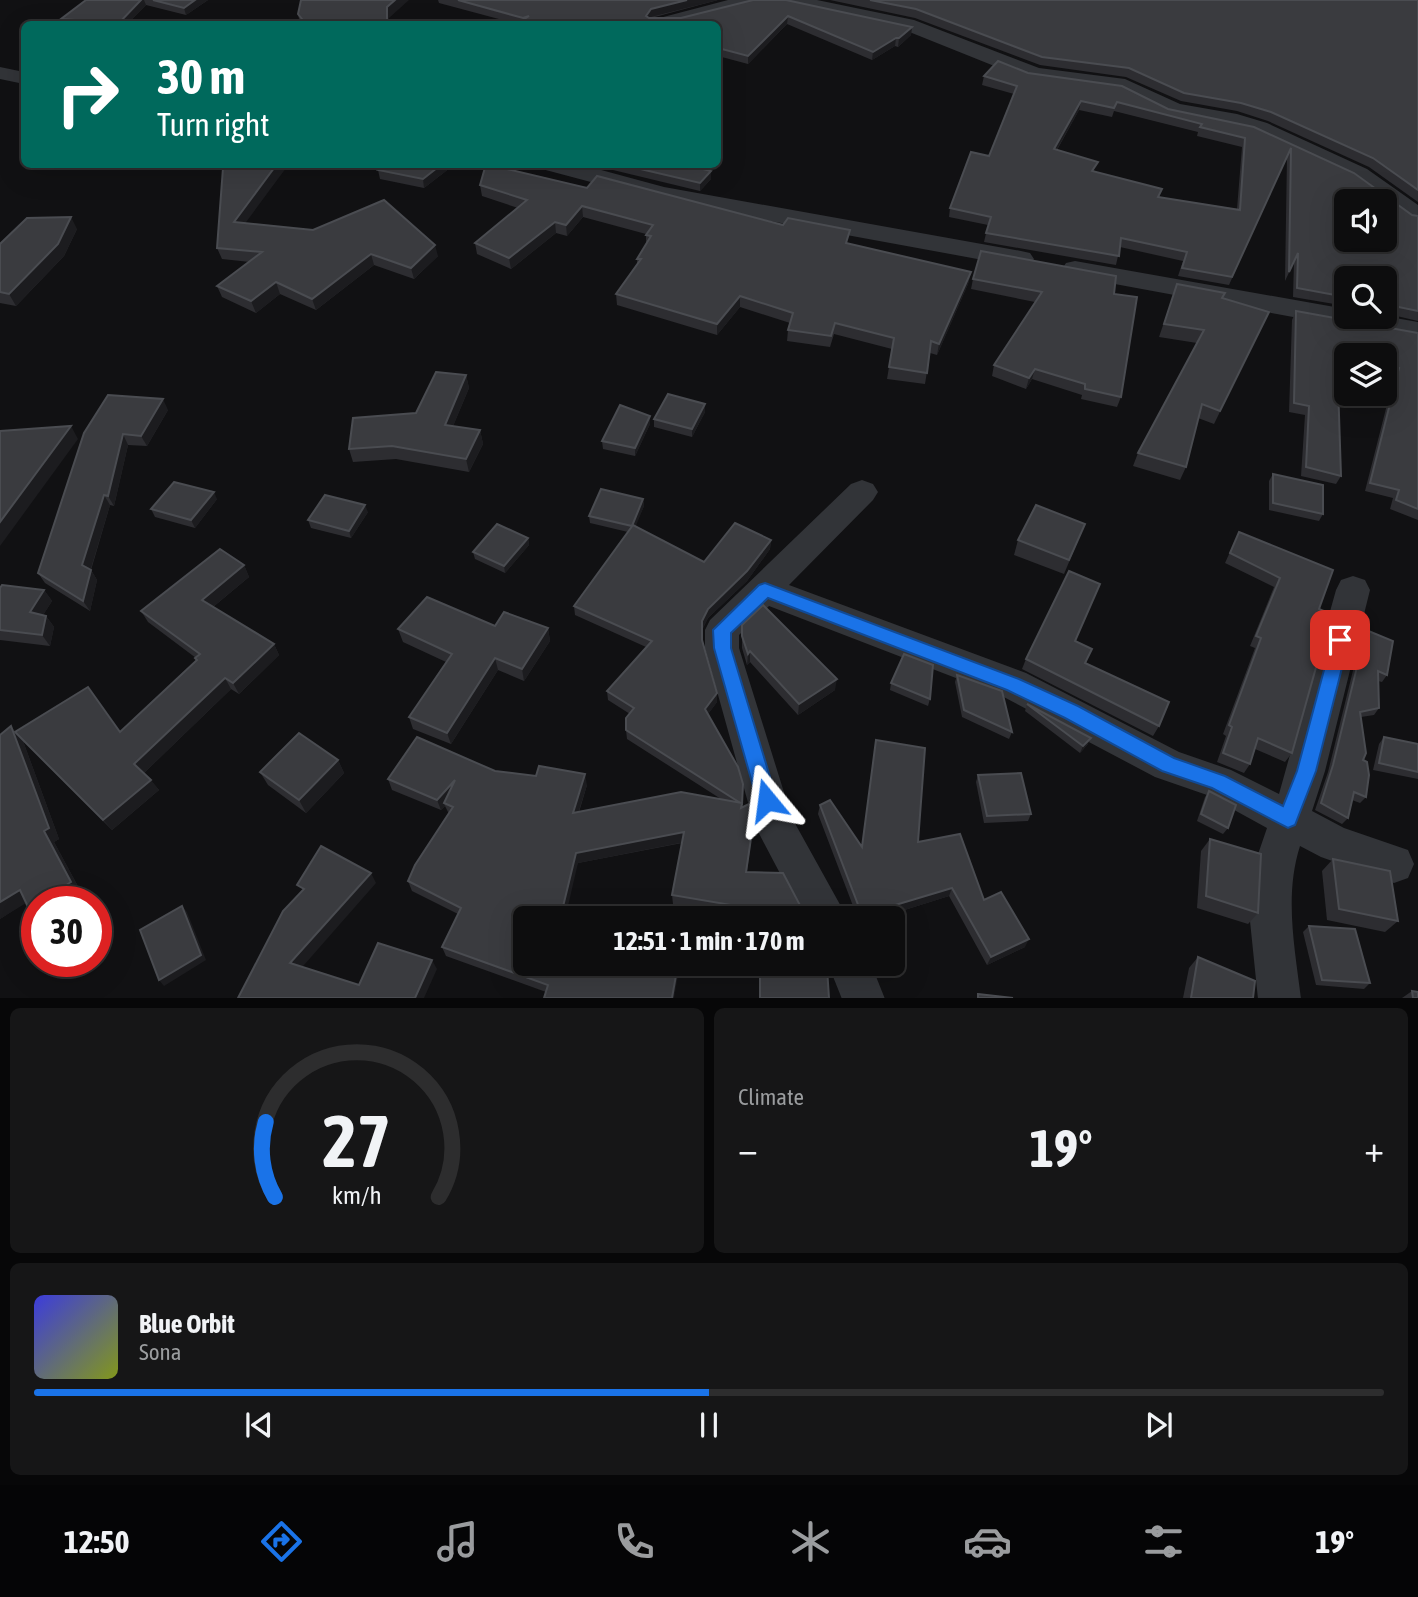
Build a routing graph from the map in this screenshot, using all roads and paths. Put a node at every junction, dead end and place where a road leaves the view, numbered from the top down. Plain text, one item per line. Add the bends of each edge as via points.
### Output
1 (751, 0) edge
2 (798, 0) edge
3 (670, 21) edge
4 (0, 74) edge
5 (21, 78) edge
6 (565, 168) edge
7 (1418, 217) edge
8 (1418, 331) edge
9 (862, 492) dead end
10 (765, 590) junction
11 (1353, 590) dead end
12 (1288, 819) junction
13 (1394, 864) dead end
14 (820, 906) edge
15 (854, 976) edge
16 (864, 998) edge
17 (1280, 998) edge

1 - 3 street
2 - 7 street via 907,24 1035,74 1125,86 1174,110 1259,128 1359,174
4 - 5 street
6 - 8 street via 662,194
9 - 10 street
10 - 12 street via 1013,684 1168,765 1218,782
10 - 14 street via 722,630 722,648 774,824
11 - 12 street via 1306,771
12 - 13 street via 1335,844
12 - 17 street via 1274,866 1271,921
15 - 16 street

